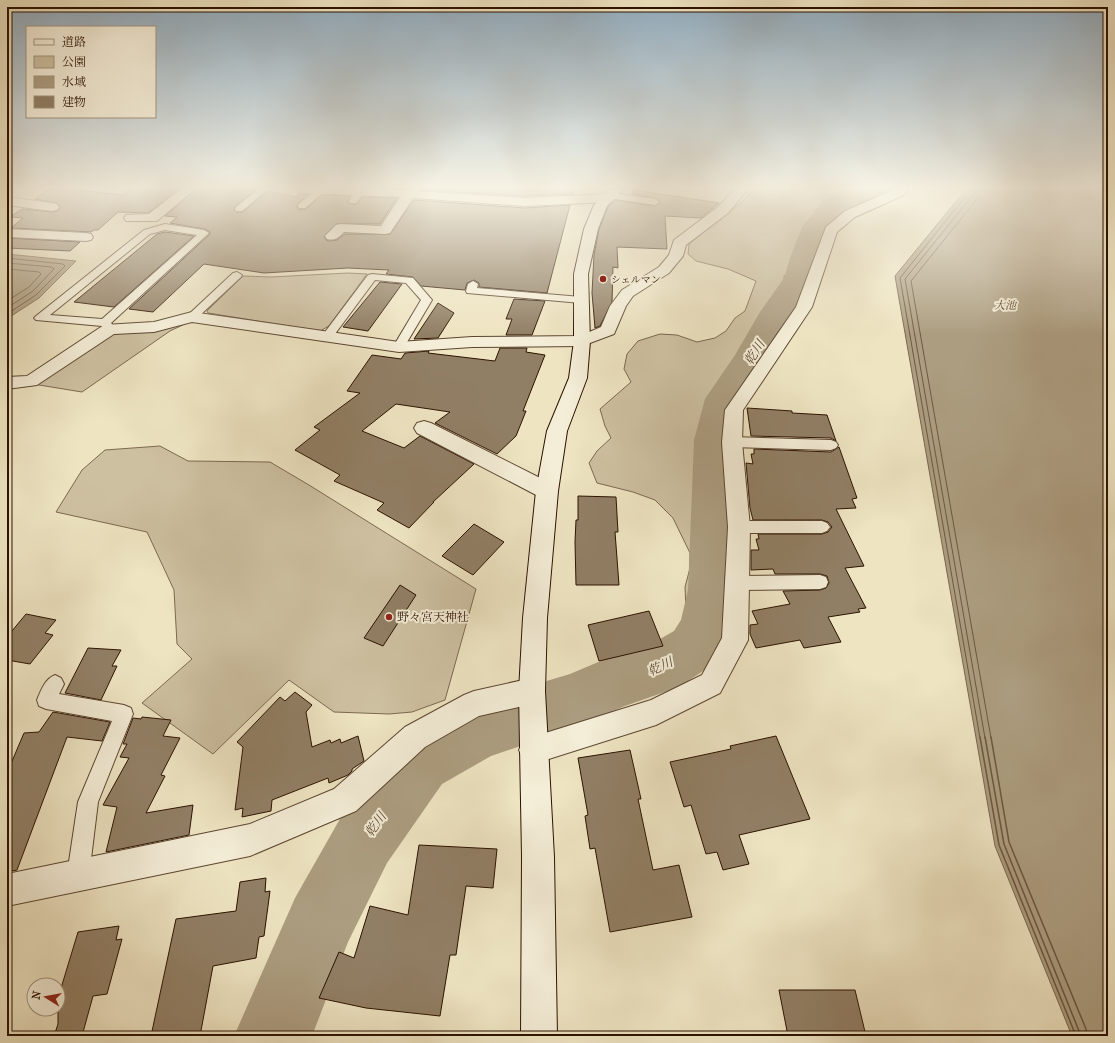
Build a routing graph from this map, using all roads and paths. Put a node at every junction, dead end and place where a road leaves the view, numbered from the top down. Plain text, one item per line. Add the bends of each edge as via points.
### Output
1 (140, 238) edge
2 (199, 238) edge
3 (589, 238) edge
4 (685, 238) edge
5 (828, 238) edge
6 (237, 274) dead end
7 (473, 284) dead end
8 (581, 300) junction
9 (192, 317) junction
10 (108, 326) junction
11 (328, 336) junction
12 (582, 341) junction
13 (399, 347) junction
14 (7, 383) edge
15 (424, 428) dead end
16 (732, 442) junction
17 (831, 445) dead end
18 (547, 491) junction
19 (739, 527) junction
20 (822, 527) dead end
21 (820, 582) dead end
22 (737, 583) junction
23 (56, 684) dead end
24 (532, 691) junction
25 (533, 750) junction
26 (78, 875) junction
27 (7, 890) edge
28 (539, 1036) edge

1 - 10 lane via 40,318
2 - 10 lane
3 - 8 street via 581,274
4 - 12 street via 678,243 676,256 664,270 627,293 618,306 608,330
5 - 16 street via 804,307 734,410
6 - 9 lane
7 - 8 lane via 471,291
8 - 12 street
9 - 10 street via 154,327
9 - 11 street
10 - 14 street via 31,381
11 - 13 street
11 - 13 lane via 372,277 410,280 427,300
12 - 13 street via 472,342
12 - 18 street via 578,378 557,431
15 - 18 street
16 - 17 lane
16 - 19 street
18 - 24 street via 535,618
19 - 20 lane
19 - 22 street
21 - 22 lane
22 - 25 street via 735,640 711,684 656,712
23 - 26 lane via 46,700 124,714 88,802
24 - 25 street
24 - 26 street via 474,704 415,737 345,800 250,840
25 - 28 street via 538,857
26 - 27 street

